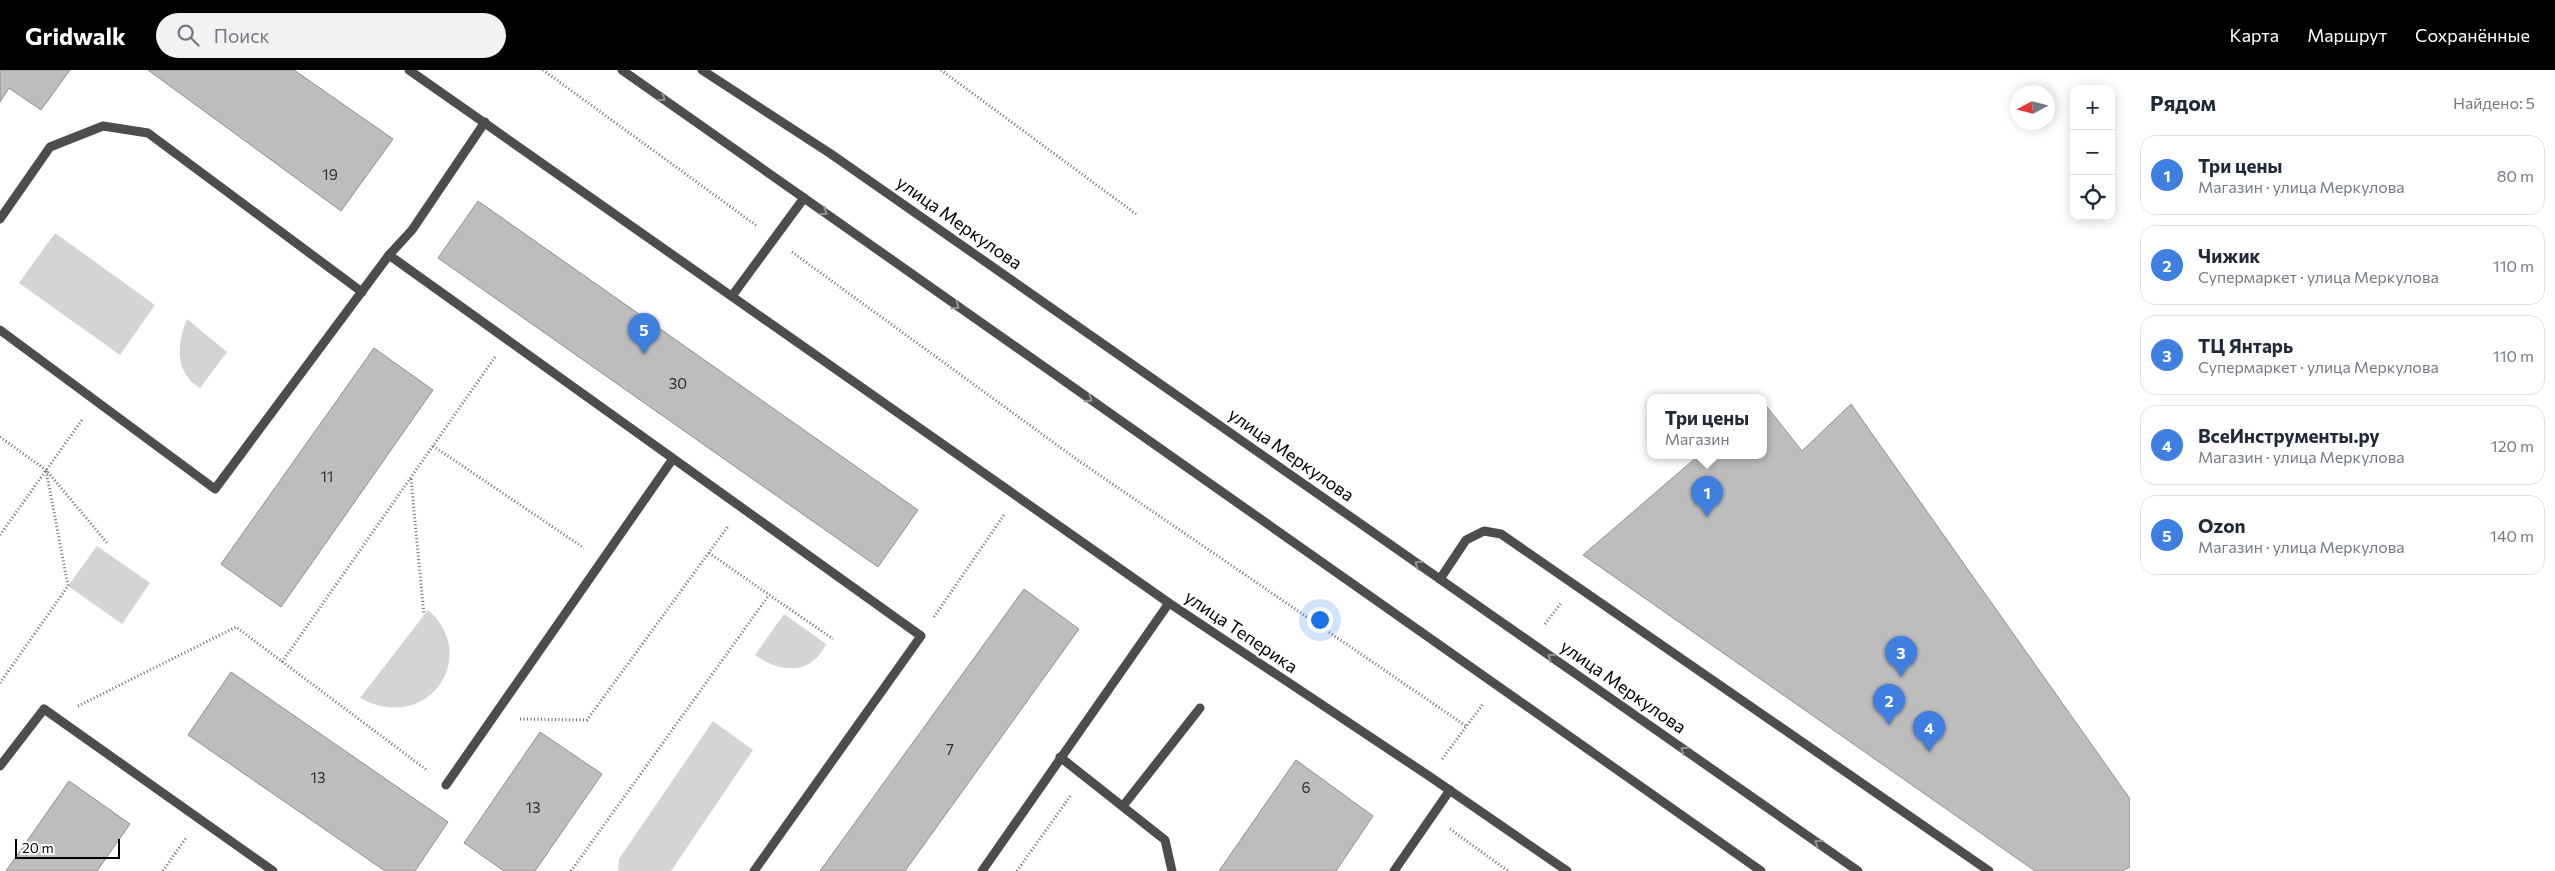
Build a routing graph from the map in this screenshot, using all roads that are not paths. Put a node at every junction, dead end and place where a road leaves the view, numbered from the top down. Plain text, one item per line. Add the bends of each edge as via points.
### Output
1 (409, 70) edge
2 (622, 70) edge
3 (702, 70) edge
4 (485, 122) junction
5 (804, 198) junction
6 (0, 219) edge
7 (389, 255) junction
8 (362, 292) junction
9 (732, 296) junction
10 (0, 330) edge
11 (672, 460) junction
12 (1440, 579) junction
13 (1169, 603) junction
14 (1200, 708) dead end
15 (1060, 758) junction
16 (0, 766) edge
17 (446, 785) road end
18 (1450, 790) junction
19 (1123, 806) junction
20 (273, 871) edge
21 (754, 871) edge
22 (982, 871) edge
23 (1172, 871) edge
24 (1394, 871) edge
25 (1567, 871) edge
26 (1761, 871) edge
27 (1858, 871) edge
28 (1989, 871) edge

1 - 4 street
2 -> 5 street
12 -> 3 street, улица Меркулова via 832,154
4 - 7 street via 412,230
4 - 9 street
5 - 9 street
5 -> 26 street
6 - 8 street via 50,148 103,126 148,133
7 - 8 street
7 - 11 street
8 - 10 street via 215,490
9 - 13 street
11 - 17 street
11 - 21 street via 921,636
27 -> 12 street, улица Меркулова
12 - 28 street via 1466,540 1484,530 1501,534
13 - 15 street, улица Теперика
13 - 18 street, улица Теперика
14 - 19 street
15 - 19 street
15 - 22 street, улица Теперика
16 - 20 street via 44,710
18 - 24 street
18 - 25 street, улица Теперика
19 - 23 street via 1165,840

